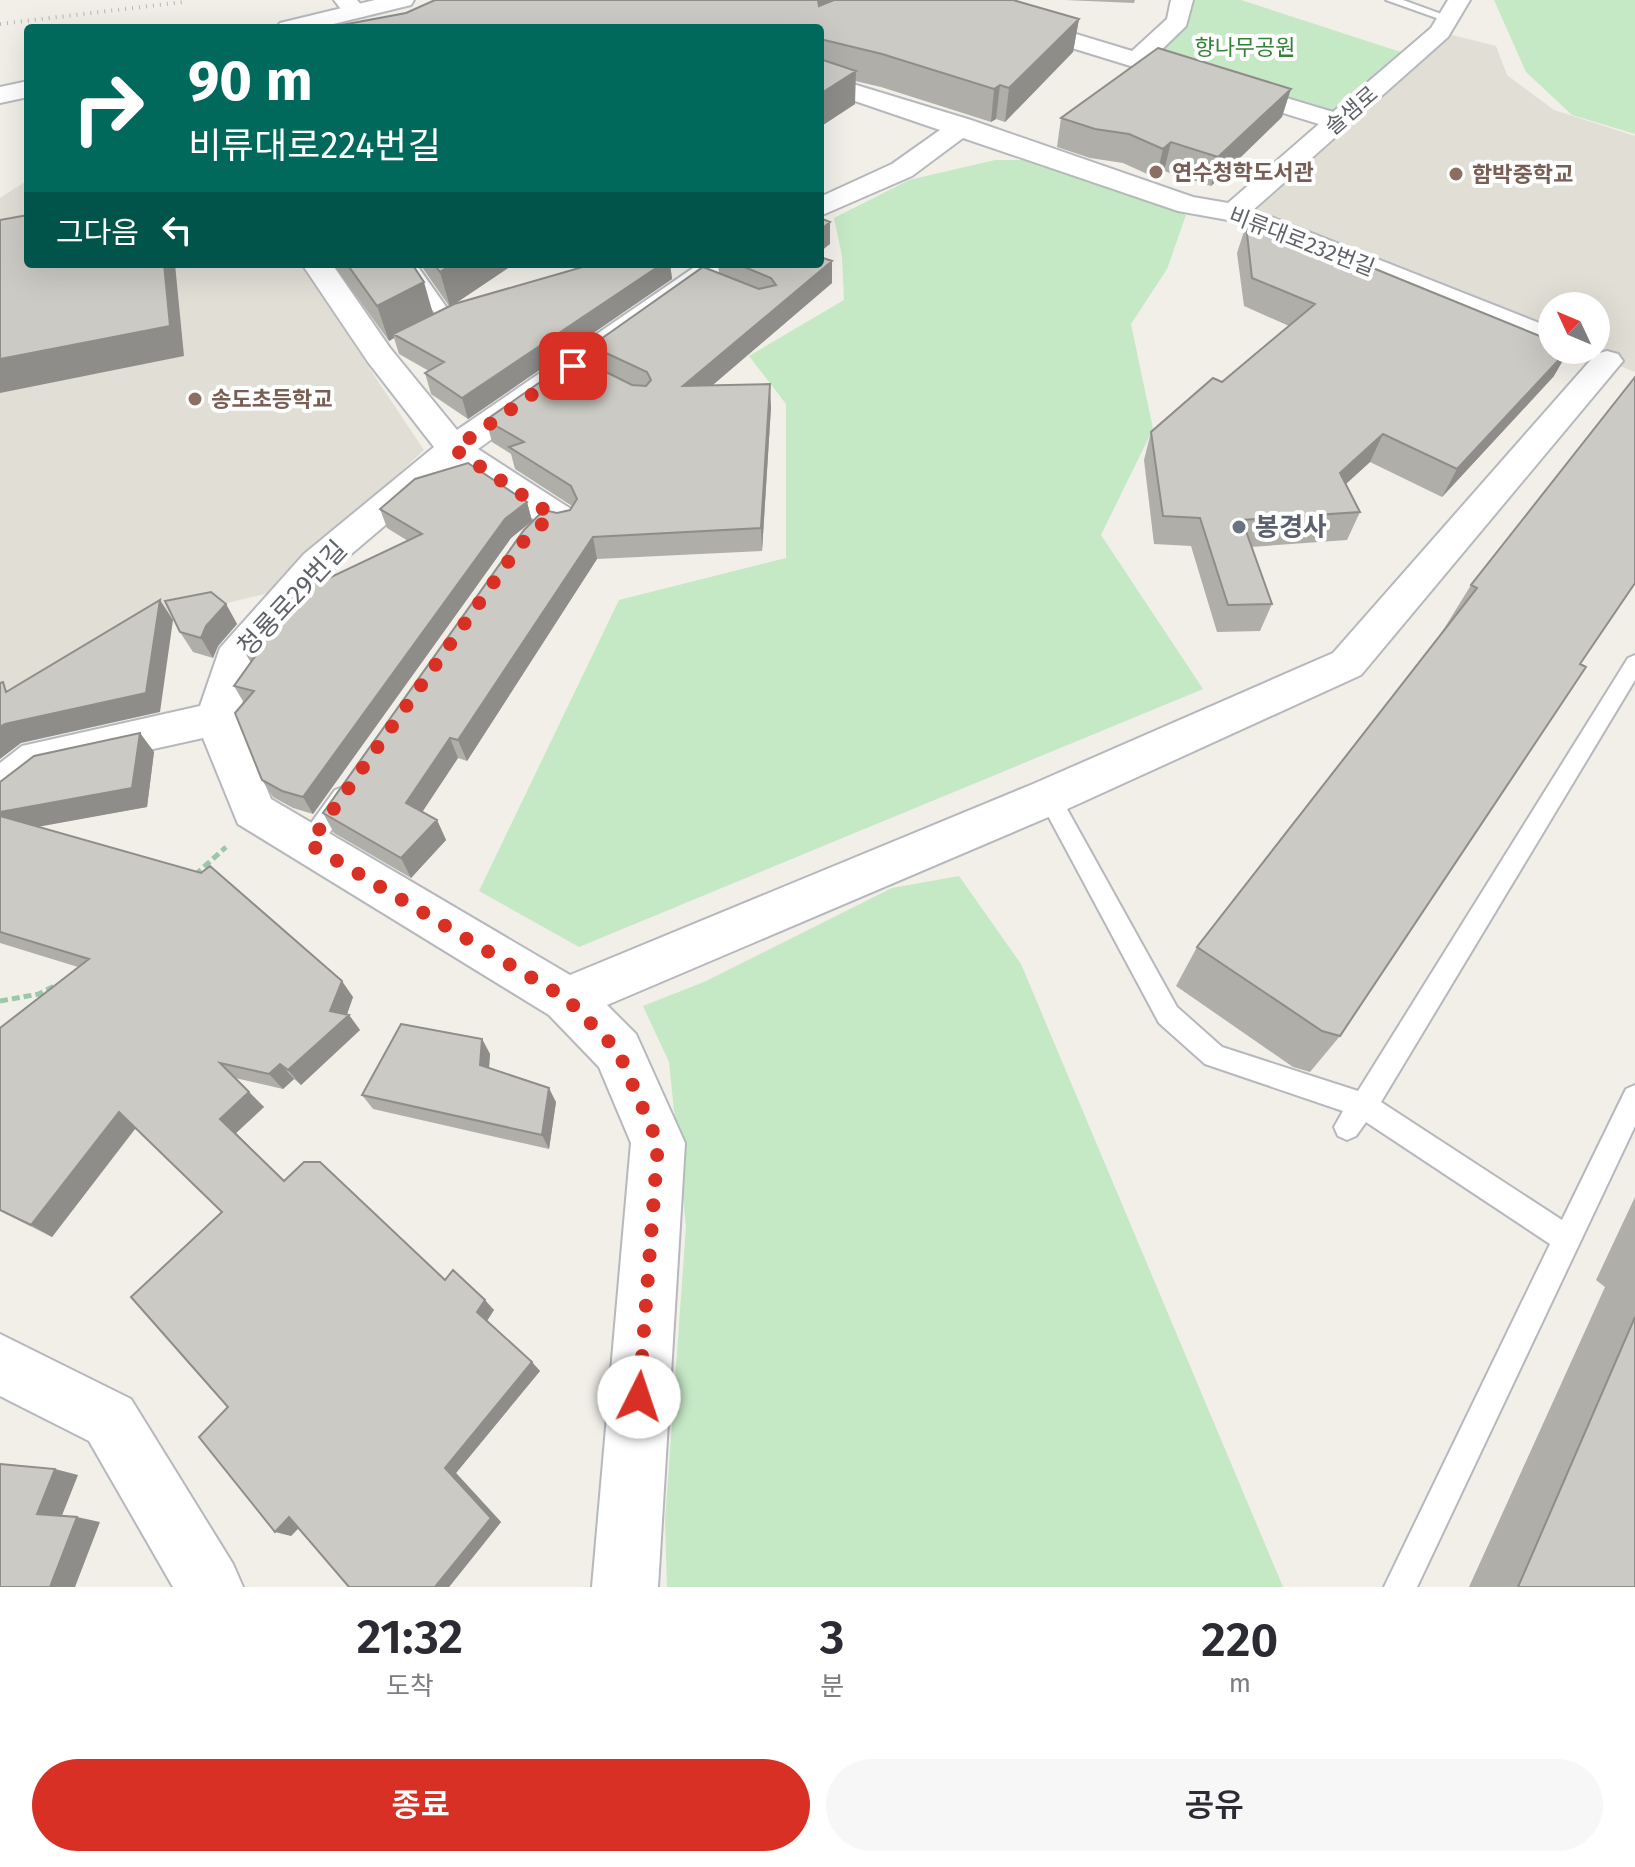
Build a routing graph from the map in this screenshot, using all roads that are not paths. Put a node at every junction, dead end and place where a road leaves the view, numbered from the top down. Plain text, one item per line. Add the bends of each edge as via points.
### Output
1 (403, 0) edge
2 (940, 0) edge
3 (1182, 0) edge
4 (1392, 0) edge
5 (1454, 10) edge
6 (353, 13) edge
7 (305, 24) edge
8 (1138, 59) junction
9 (824, 82) edge
10 (24, 90) edge
11 (0, 95) edge
12 (1338, 122) junction
13 (962, 126) junction
14 (824, 206) edge
15 (1234, 212) junction
16 (320, 268) edge
17 (411, 268) edge
18 (710, 275) edge
19 (447, 320) edge
20 (1538, 333) edge
21 (1604, 364) edge
22 (454, 449) junction
23 (551, 520) edge
24 (1635, 663) edge
25 (217, 719) junction
26 (355, 779) edge
27 (0, 787) edge
28 (1049, 797) junction
29 (309, 844) junction
30 (567, 999) junction
31 (1635, 1098) edge
32 (1363, 1105) junction
33 (1347, 1127) dead end
34 (1567, 1239) junction
35 (0, 1364) edge
36 (210, 1587) edge
37 (625, 1587) edge
38 (1400, 1587) edge

1 - 6 street
2 - 8 street
3 - 8 street via 1178,21
4 - 5 lane
5 - 12 street, 솔샘로 via 1440,32
6 - 7 street
8 - 12 street
9 - 13 street, 비류대로232번길
10 - 11 street
12 - 15 street, 솔샘로
13 - 14 street via 902,170
13 - 15 street, 비류대로232번길 via 1188,205
15 - 20 street, 비류대로232번길
16 - 22 street
17 - 19 lane
18 - 22 street, 청룡로29번길 via 580,370
21 - 28 street via 1347,664
22 - 23 street
22 - 25 street, 청룡로29번길 via 317,563 234,659
24 - 32 lane
25 - 27 street via 37,758
25 - 29 street via 254,811
26 - 29 lane
28 - 30 street
28 - 32 lane via 1168,1015 1214,1056
29 - 30 street
30 - 37 street via 618,1051 658,1143
31 - 34 lane
32 - 33 lane
32 - 34 lane
34 - 38 lane
35 - 36 street via 110,1420

